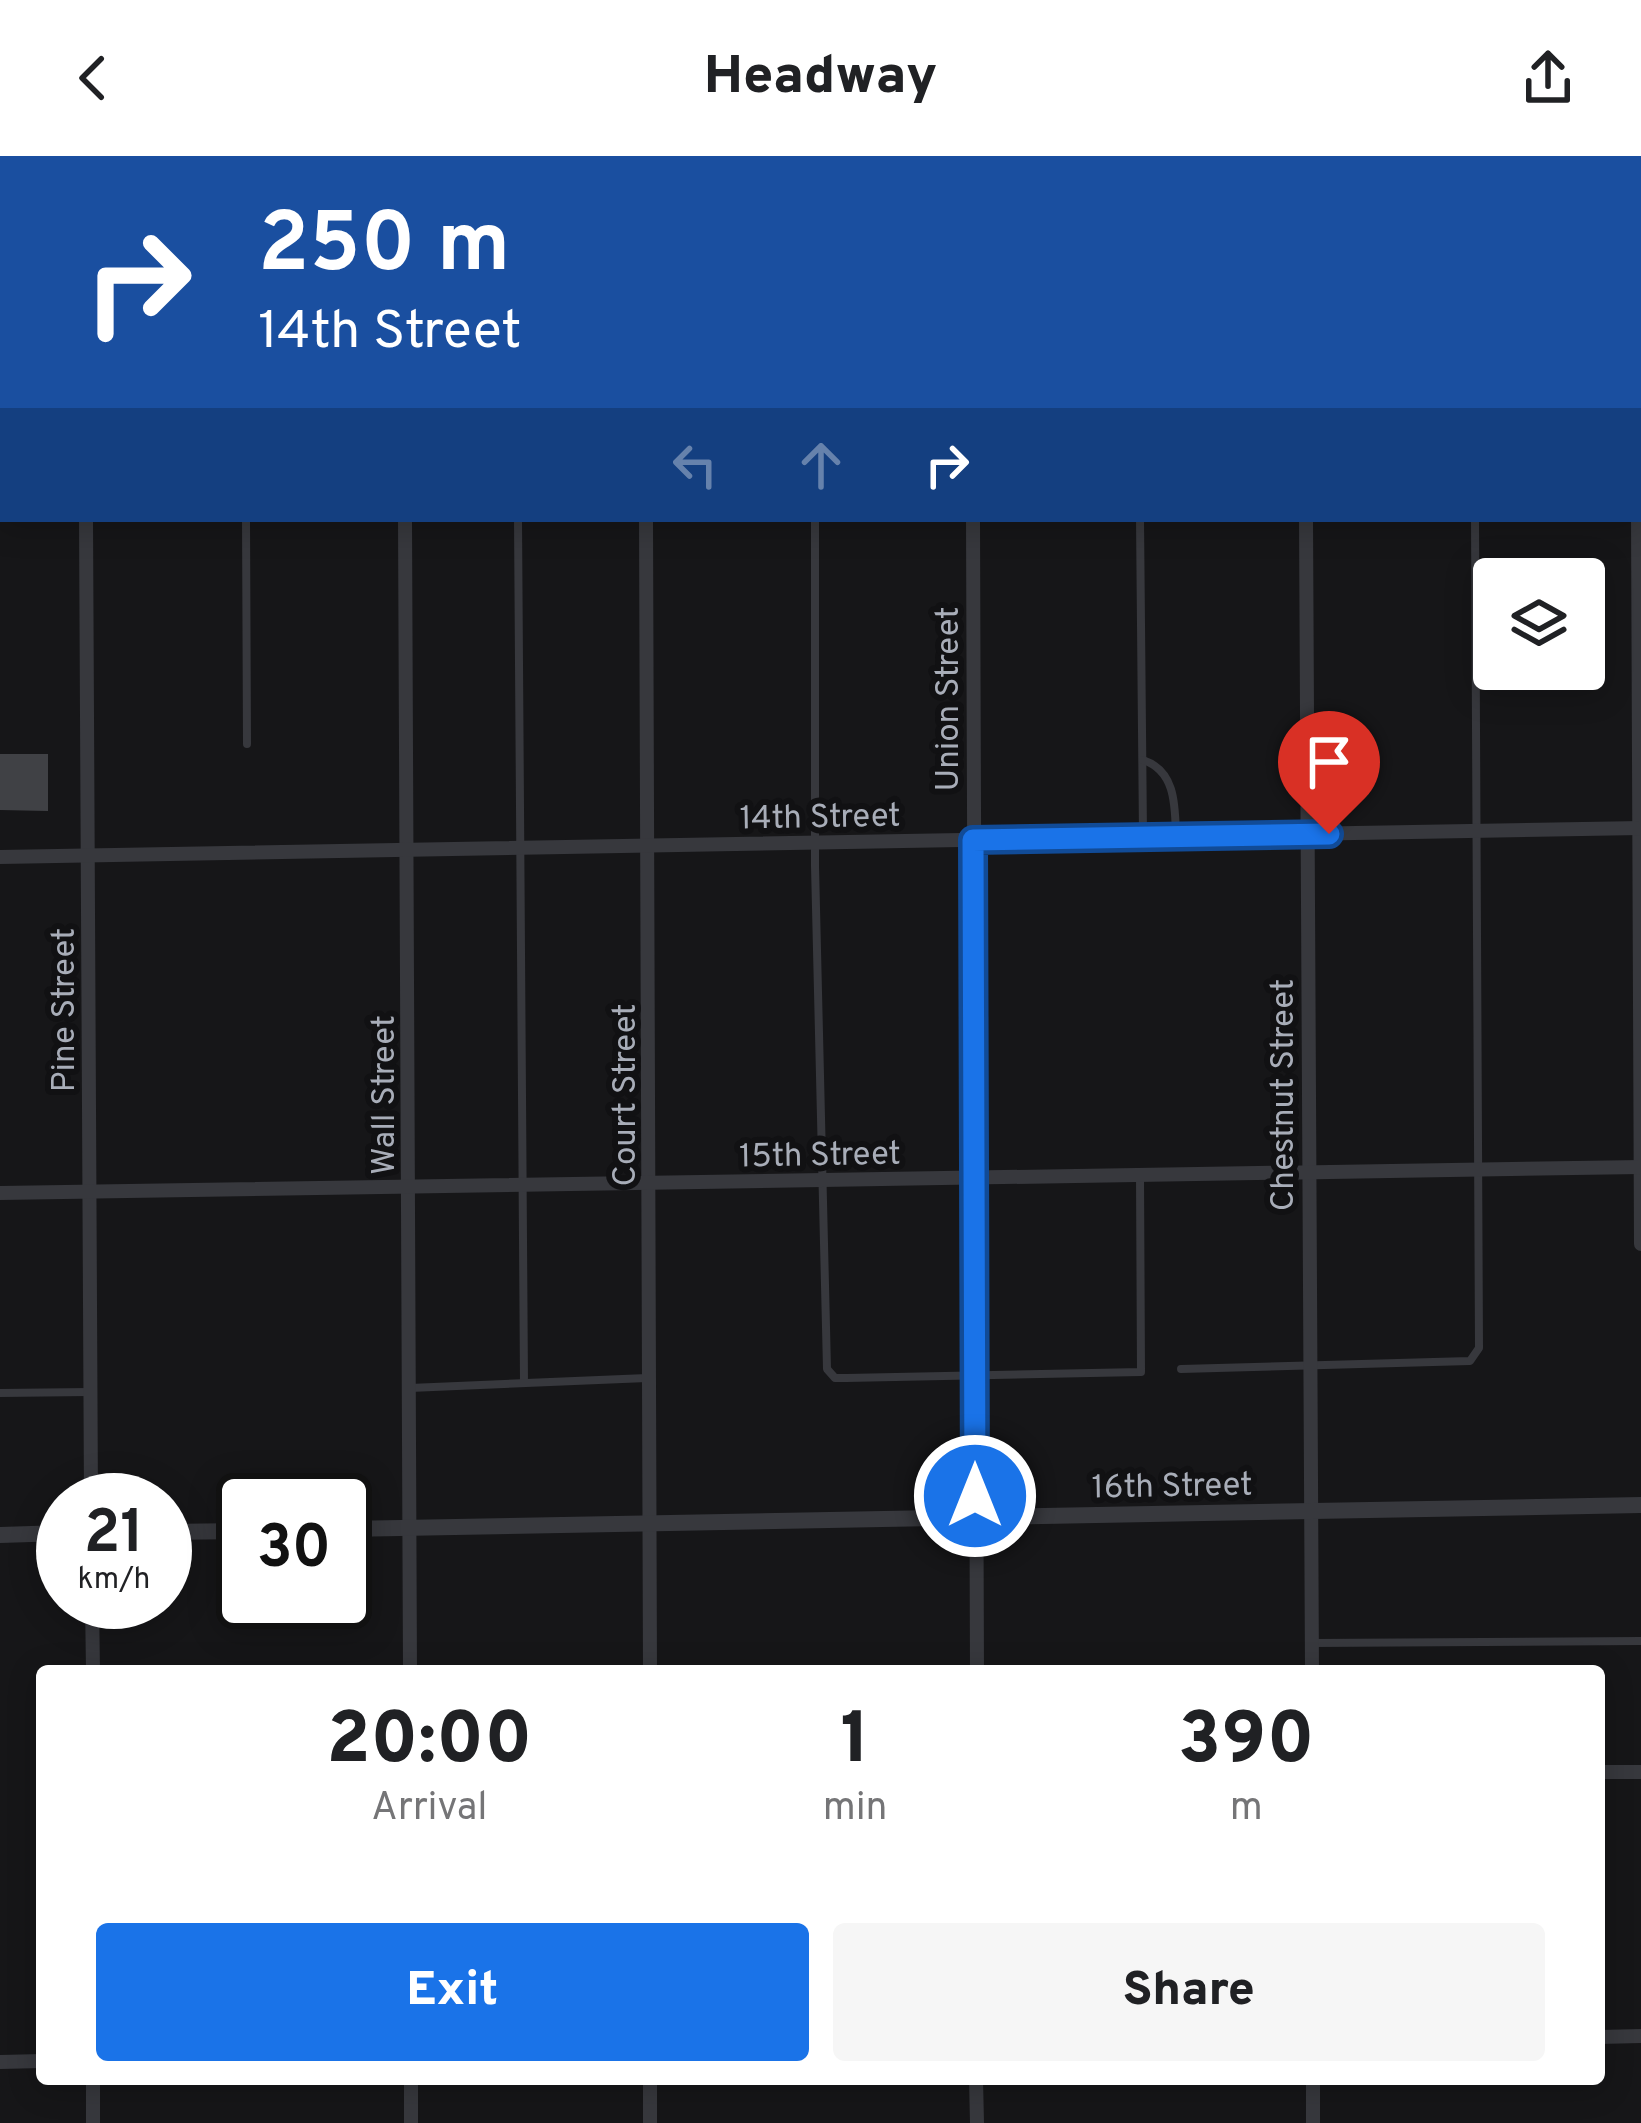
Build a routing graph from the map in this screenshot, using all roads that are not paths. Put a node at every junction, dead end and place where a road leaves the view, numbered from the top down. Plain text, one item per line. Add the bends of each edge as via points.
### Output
1 (86, 522) edge
2 (246, 522) edge
3 (405, 522) edge
4 (518, 522) edge
5 (646, 522) edge
6 (815, 522) edge
7 (973, 522) edge
8 (1140, 522) edge
9 (1306, 522) edge
10 (1475, 522) edge
11 (1638, 522) edge
12 (248, 744) dead end
13 (1143, 760) junction
14 (1640, 828) edge
15 (1474, 831) junction
16 (1307, 834) junction
17 (1143, 835) junction
18 (1176, 836) junction
19 (973, 840) junction
20 (817, 842) junction
21 (650, 844) junction
22 (520, 846) junction
23 (407, 848) junction
24 (88, 854) junction
25 (0, 856) edge
26 (1641, 1166) edge
27 (1477, 1169) junction
28 (1309, 1172) junction
29 (1140, 1175) junction
30 (974, 1178) junction
31 (825, 1179) junction
32 (650, 1183) junction
33 (409, 1186) junction
34 (524, 1186) junction
35 (89, 1192) junction
36 (0, 1193) edge
37 (1641, 1244) edge
38 (1311, 1367) junction
39 (1181, 1369) dead end
40 (975, 1373) junction
41 (652, 1378) junction
42 (524, 1383) junction
43 (409, 1388) junction
44 (91, 1392) junction
45 (0, 1393) edge
46 (91, 1473) edge
47 (1641, 1505) edge
48 (1311, 1512) junction
49 (976, 1518) junction
50 (652, 1522) junction
51 (409, 1528) junction
52 (372, 1529) edge
53 (36, 1534) edge
54 (0, 1535) edge
55 (92, 1629) edge
56 (1641, 1641) edge
57 (1311, 1642) junction
58 (93, 1665) edge
59 (410, 1665) edge
60 (650, 1665) edge
61 (976, 1665) edge
62 (1312, 1665) edge
63 (1605, 1772) edge
64 (1641, 1772) edge
65 (1641, 2036) edge
66 (1605, 2037) edge
67 (36, 2061) edge
68 (0, 2062) edge
69 (93, 2085) edge
70 (411, 2085) edge
71 (650, 2085) edge
72 (976, 2085) edge
73 (1313, 2085) edge
74 (94, 2123) edge
75 (411, 2123) edge
76 (650, 2123) edge
77 (977, 2123) edge
78 (1313, 2123) edge

1 - 24 street, Pine Street
2 - 12 lane
3 - 23 street, Wall Street
4 - 22 lane
5 - 21 street, Court Street
6 - 20 lane
7 - 19 street, Union Street
8 - 13 lane
9 - 16 street, Chestnut Street
10 - 15 lane
11 - 14 street
13 - 17 lane
13 - 18 lane via 1169,778
14 - 15 street, 14th Street
14 - 26 street
15 - 16 street, 14th Street
15 - 27 lane
16 - 18 street, 14th Street
16 - 28 street, Chestnut Street
17 - 18 street, 14th Street
17 - 19 street, 14th Street
19 - 20 street, 14th Street
19 - 30 street, Union Street
20 - 21 street, 14th Street
20 - 31 lane
21 - 22 street, 14th Street
21 - 32 street, Court Street
22 - 23 street, 14th Street
22 - 34 lane
23 - 24 street, 14th Street
23 - 33 street, Wall Street
24 - 25 street, 14th Street
24 - 35 street, Pine Street
26 - 27 street, 15th Street
26 - 37 street
27 - 28 street, 15th Street
27 - 38 lane via 1479,1348 1470,1361
28 - 29 street, 15th Street
28 - 38 street, Chestnut Street
29 - 30 street, 15th Street
29 - 40 lane via 1141,1372
30 - 31 street, 15th Street
30 - 40 street, Union Street
31 - 32 street, 15th Street
31 - 40 lane via 827,1369 835,1378
32 - 34 street, 15th Street
32 - 41 street, Court Street
33 - 34 street, 15th Street
33 - 35 street, 15th Street
33 - 43 street, Wall Street
34 - 42 lane
35 - 36 street, 15th Street
35 - 44 street, Pine Street
38 - 39 lane
38 - 48 street, Chestnut Street
40 - 49 street, Union Street
41 - 42 lane
41 - 50 street, Court Street
42 - 43 lane
43 - 51 street, Wall Street
44 - 45 lane
44 - 46 street, Pine Street
47 - 48 street, 16th Street
48 - 49 street, 16th Street
48 - 57 street, Chestnut Street
49 - 50 street, 16th Street
49 - 61 street, Union Street
50 - 51 street, 16th Street
50 - 60 street, Court Street
51 - 52 street, 16th Street
51 - 59 street, Wall Street
53 - 54 street
55 - 58 street
56 - 57 lane
57 - 62 street, Chestnut Street
63 - 64 street
65 - 66 street
67 - 68 street
69 - 74 street
70 - 75 street
71 - 76 street
72 - 77 street
73 - 78 street

